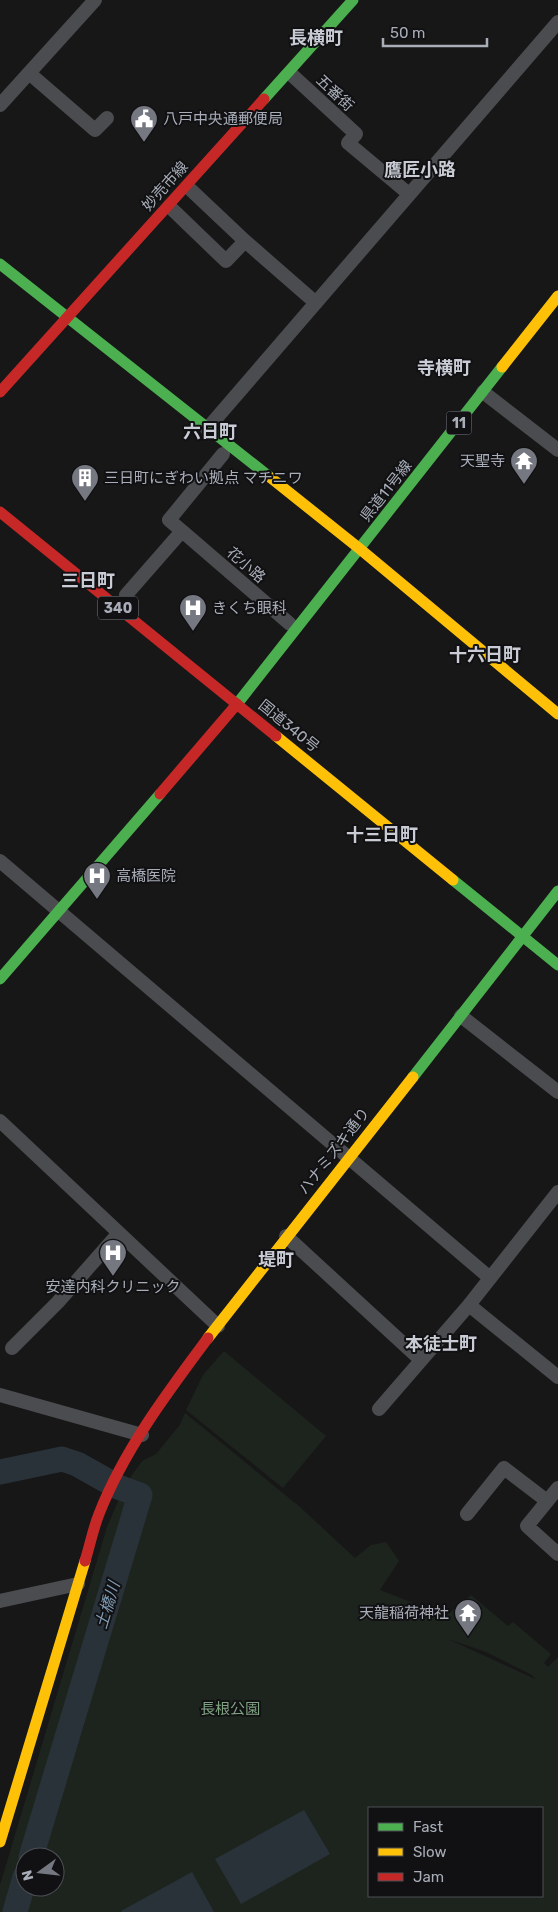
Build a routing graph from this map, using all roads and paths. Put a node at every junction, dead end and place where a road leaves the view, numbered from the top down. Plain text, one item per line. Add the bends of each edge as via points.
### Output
1 (95, 0) edge
2 (353, 0) edge
3 (558, 22) edge
4 (29, 72) junction
5 (293, 76) dead end
6 (0, 105) edge
7 (107, 118) dead end
8 (191, 190) dead end
9 (409, 194) junction
10 (173, 210) dead end
11 (245, 241) junction
12 (0, 264) edge
13 (558, 296) edge
14 (316, 303) junction
15 (67, 318) junction
16 (0, 392) edge
17 (483, 392) junction
18 (207, 429) junction
19 (558, 450) edge
20 (223, 454) dead end
21 (0, 512) edge
22 (182, 531) junction
23 (360, 549) junction
24 (126, 595) dead end
25 (290, 624) dead end
26 (237, 704) junction
27 (558, 714) edge
28 (0, 861) edge
29 (558, 891) edge
30 (59, 910) junction
31 (523, 937) junction
32 (558, 965) edge
33 (0, 979) edge
34 (461, 1016) junction
35 (558, 1092) edge
36 (0, 1121) edge
37 (348, 1157) junction
38 (558, 1192) edge
39 (119, 1233) junction
40 (286, 1236) junction
41 (490, 1278) junction
42 (469, 1305) junction
43 (218, 1326) junction
44 (12, 1348) dead end
45 (421, 1360) junction
46 (558, 1377) edge
47 (0, 1395) edge
48 (379, 1409) dead end
49 (142, 1434) junction
50 (558, 1488) edge
51 (547, 1501) junction
52 (466, 1514) dead end
53 (558, 1554) edge
54 (78, 1584) junction
55 (0, 1602) edge
56 (0, 1842) edge

1 - 4 street
2 - 15 main road, 妙売市線
3 - 9 street
4 - 6 street
4 - 7 street via 95,130
5 - 9 street, 五番街 via 356,134 348,143
8 - 11 street
9 - 14 street
10 - 11 street via 226,261
11 - 14 street
12 - 15 main road
13 - 17 main road, 県道11号線 / 11
14 - 18 street
15 - 16 main road, 妙売市線
15 - 18 main road
17 - 19 street
17 - 23 main road, 県道11号線 / 11
18 - 23 main road
20 - 22 street via 169,520
21 - 26 main road, 国道340号 / 340
22 - 24 street
22 - 25 street, 花小路
23 - 26 main road, 県道11号線 / 11
23 - 27 main road
26 - 30 main road, 県道11号線
26 - 31 main road, 国道340号 / 340
28 - 30 street
29 - 31 main road, ハナミズキ通り
30 - 33 main road, 県道11号線
30 - 37 street
31 - 32 main road, 国道340号 / 340
31 - 34 main road, ハナミズキ通り
34 - 35 street
34 - 37 main road, ハナミズキ通り
36 - 39 street
37 - 40 main road, ハナミズキ通り
37 - 41 street
38 - 41 street
39 - 43 street
39 - 44 street
40 - 43 main road, ハナミズキ通り
40 - 45 street
41 - 42 street
42 - 45 street
42 - 46 street
43 - 49 main road, ハナミズキ通り via 175,1382
45 - 48 street
47 - 49 street
49 - 54 main road, ハナミズキ通り via 107,1497
50 - 51 street
51 - 52 street via 504,1468
51 - 53 street via 527,1526
54 - 55 street
54 - 56 main road, ハナミズキ通り

